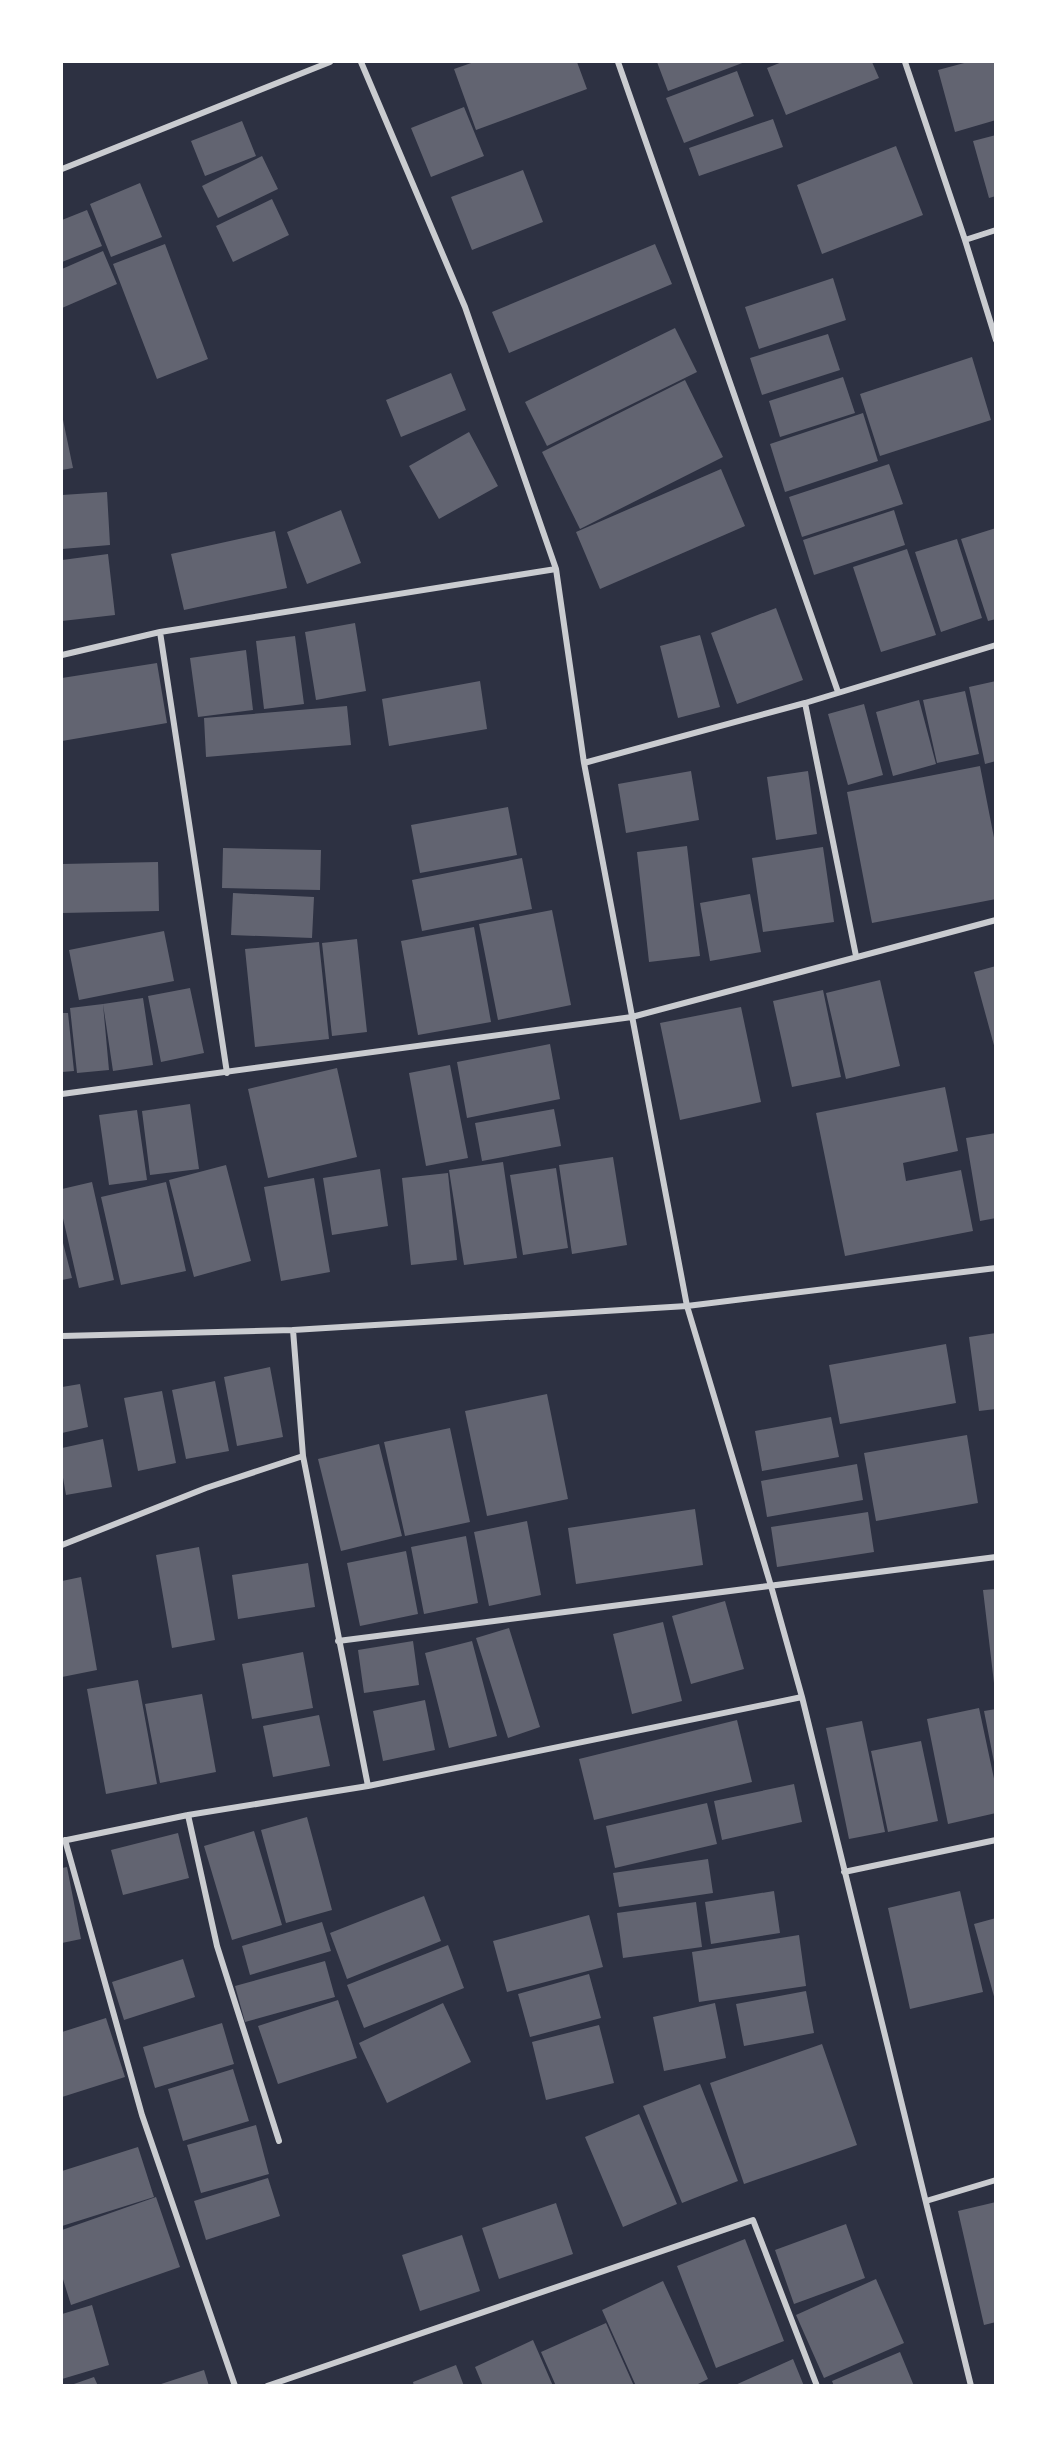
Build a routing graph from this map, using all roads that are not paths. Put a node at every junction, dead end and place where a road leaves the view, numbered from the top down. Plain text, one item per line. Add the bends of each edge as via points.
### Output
1 (330, 62) edge
2 (361, 62) edge
3 (618, 62) edge
4 (905, 62) edge
5 (62, 168) edge
6 (996, 230) edge
7 (965, 240) junction
8 (996, 340) edge
9 (556, 569) junction
10 (160, 632) junction
11 (996, 645) edge
12 (62, 655) edge
13 (838, 692) junction
14 (805, 703) junction
15 (584, 763) junction
16 (996, 920) edge
17 (856, 956) junction
18 (632, 1017) junction
19 (227, 1073) junction
20 (62, 1094) edge
21 (996, 1268) edge
22 (687, 1306) junction
23 (293, 1330) junction
24 (62, 1336) edge
25 (303, 1456) junction
26 (62, 1545) edge
27 (996, 1557) edge
28 (771, 1586) junction
29 (338, 1641) junction
30 (802, 1697) junction
31 (368, 1786) junction
32 (188, 1815) junction
33 (996, 1839) edge
34 (63, 1840) edge
35 (844, 1872) junction
36 (279, 2141) dead end
37 (996, 2180) edge
38 (926, 2201) junction
39 (235, 2385) edge
40 (267, 2385) edge
41 (817, 2385) edge
42 (971, 2385) edge

1 - 5 street
2 - 9 street via 465,307
3 - 13 street
4 - 7 street
6 - 7 street
7 - 8 street
9 - 10 street
9 - 15 street
10 - 12 street
10 - 19 street
11 - 13 street
13 - 14 street
14 - 15 street
14 - 17 street
15 - 18 street
16 - 17 street
17 - 18 street
18 - 19 street
18 - 22 street
19 - 20 street
21 - 22 street
22 - 23 street
22 - 28 street
23 - 24 street
23 - 25 street
25 - 26 street via 206,1488
25 - 29 street
27 - 28 street
28 - 29 street
28 - 30 street
29 - 31 street
30 - 31 street
30 - 35 street
31 - 32 street
32 - 34 street
32 - 36 street via 217,1946
33 - 35 street
34 - 39 street via 142,2115
35 - 38 street
37 - 38 street
38 - 42 street
40 - 41 street via 753,2220

